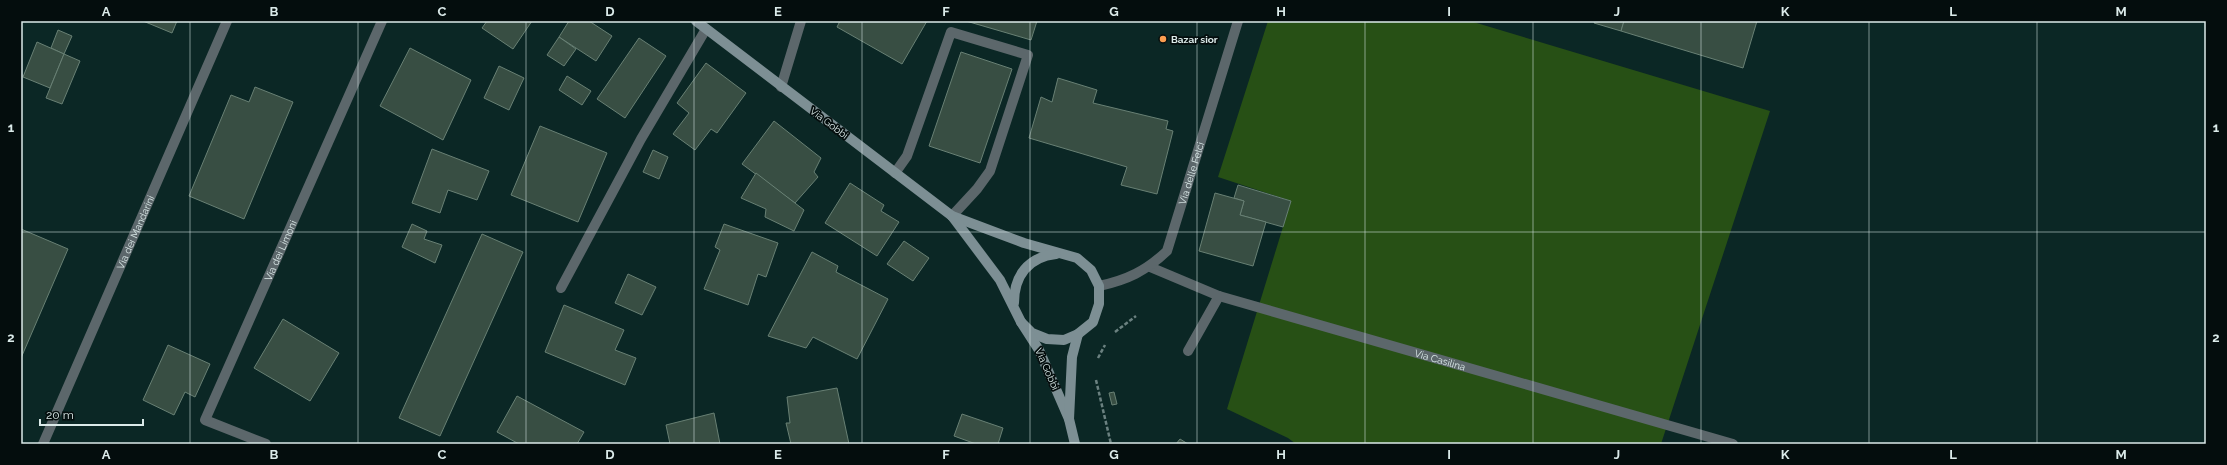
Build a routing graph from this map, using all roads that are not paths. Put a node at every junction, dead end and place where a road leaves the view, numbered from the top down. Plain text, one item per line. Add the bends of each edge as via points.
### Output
1 (227, 21) edge
2 (382, 21) edge
3 (696, 21) edge
4 (801, 21) edge
5 (1238, 21) edge
6 (706, 29) junction
7 (781, 87) junction
8 (896, 173) junction
9 (952, 216) junction
10 (1060, 253) junction
11 (1150, 267) junction
12 (1099, 286) junction
13 (561, 288) dead end
14 (1220, 296) junction
15 (1014, 306) junction
16 (1021, 322) junction
17 (1078, 334) junction
18 (1188, 351) dead end
19 (1069, 419) junction
20 (43, 444) edge
21 (266, 444) edge
22 (1075, 444) edge
23 (1733, 444) edge

1 - 20 street, Via dei Mandarini
2 - 21 street, Via dei Limoni via 205,420
3 - 6 street, Via Gobbi
4 - 7 street
5 - 11 street, Via delle Felci via 1172,238 1167,251
6 - 7 street, Via Gobbi
6 - 13 street via 641,139
7 - 8 street, Via Gobbi
8 - 9 street, Via Gobbi
8 - 9 street via 907,156 951,32 1028,54 990,170 977,189
9 - 10 street, Via Gobbi via 1024,244
9 - 15 street, Via Gobbi via 1000,280
10 - 12 street, Via Gobbi via 1077,258 1091,270
10 - 15 street, Via Gobbi via 1044,255 1030,262 1020,274 1014,289
11 - 12 street, Via delle Felci via 1118,282
11 - 14 street, Via Casilina
12 - 17 street, Via Gobbi via 1100,304 1093,322
14 - 18 street
14 - 23 street, Via Casilina
15 - 16 street, Via Gobbi
16 - 17 street, Via Gobbi via 1032,333 1047,339 1064,340
16 - 19 street, Via Gobbi via 1039,350
17 - 19 street, Via Gobbi via 1072,357
19 - 22 street, Via Gobbi

